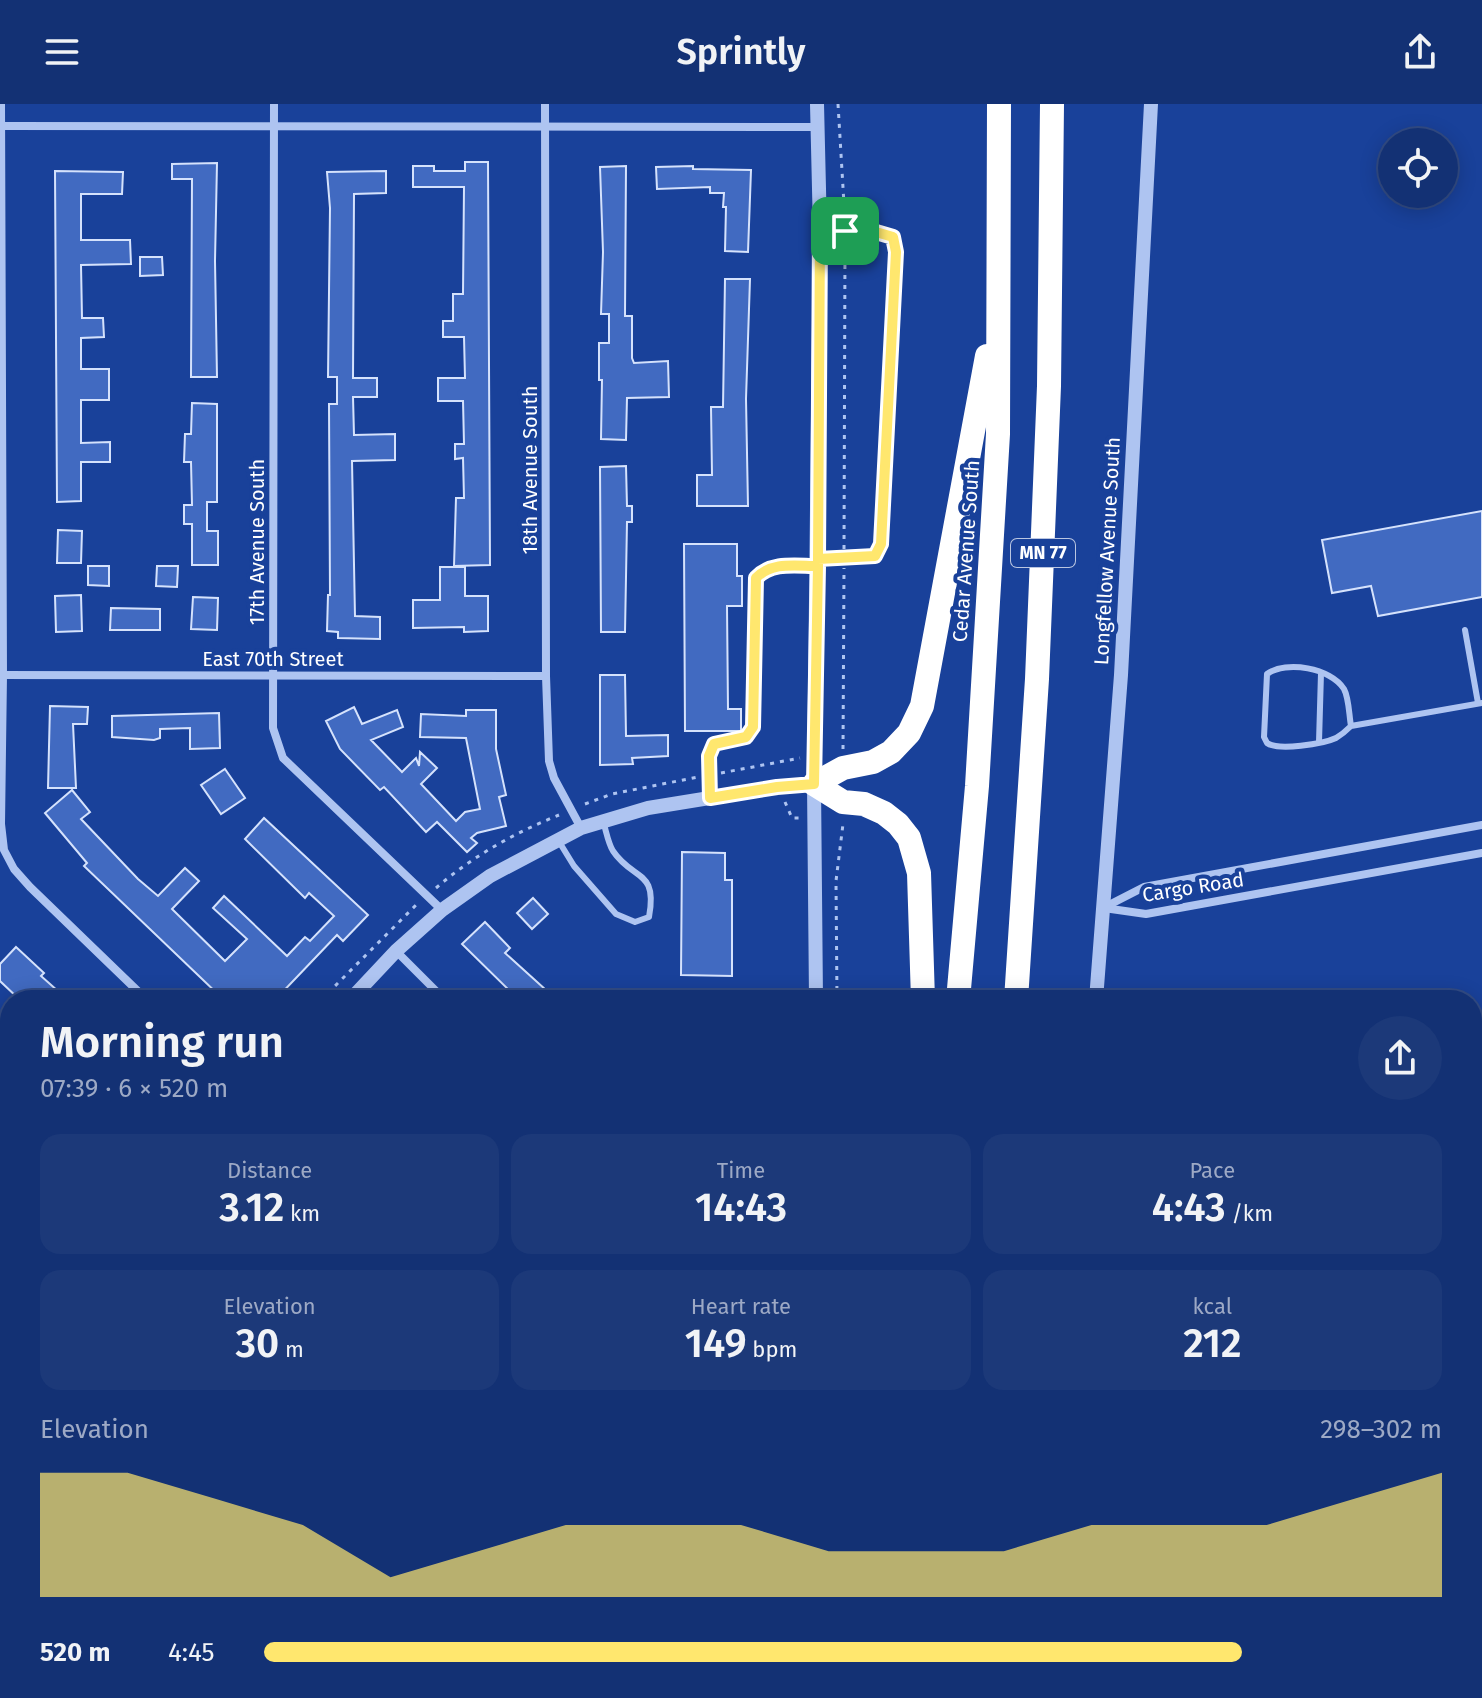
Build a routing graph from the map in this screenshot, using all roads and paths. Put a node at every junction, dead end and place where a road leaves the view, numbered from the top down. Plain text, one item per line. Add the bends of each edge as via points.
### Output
1 (1, 104) edge
2 (274, 104) edge
3 (545, 104) edge
4 (817, 104) edge
5 (838, 104) edge
6 (999, 104) edge
7 (1151, 104) edge
8 (1053, 105) edge
9 (0, 126) edge
10 (274, 126) junction
11 (545, 127) junction
12 (817, 127) junction
13 (820, 231) junction
14 (845, 231) junction
15 (998, 299) junction
16 (844, 559) junction
17 (818, 562) junction
18 (1465, 630) dead end
19 (1321, 673) junction
20 (1, 675) edge
21 (272, 675) junction
22 (546, 676) junction
23 (1480, 703) edge
24 (1351, 726) junction
25 (1319, 742) junction
26 (843, 752) dead end
27 (794, 759) dead end
28 (709, 775) junction
29 (814, 784) junction
30 (710, 798) junction
31 (591, 802) dead end
32 (785, 803) dead end
33 (798, 818) dead end
34 (549, 819) dead end
35 (843, 819) dead end
36 (603, 821) junction
37 (1482, 825) edge
38 (581, 828) junction
39 (558, 840) junction
40 (1482, 853) edge
41 (438, 886) dead end
42 (1103, 908) junction
43 (411, 910) dead end
44 (442, 910) junction
45 (396, 951) junction
46 (137, 990) edge
47 (331, 990) edge
48 (359, 990) edge
49 (435, 990) edge
50 (816, 990) edge
51 (837, 990) edge
52 (923, 990) edge
53 (959, 990) edge
54 (1017, 990) edge
55 (1097, 990) edge

1 - 9 street
2 - 10 street, 17th Avenue South
3 - 11 street, 18th Avenue South
4 - 12 street
5 - 14 path
6 - 15 highway, Cedar Avenue South / MN 77
7 - 42 street, Longfellow Avenue South via 1121,675
8 - 54 highway, MN 77 via 1039,633
9 - 10 street
9 - 20 street
10 - 11 street
10 - 21 street, 17th Avenue South
11 - 12 street
11 - 22 street, 18th Avenue South
12 - 13 street
13 - 14 lane
13 - 17 street
14 - 16 path
14 - 16 lane via 893,237 896,252 881,544 875,556
15 - 29 highway via 922,706 909,733 891,752
15 - 53 highway, Cedar Avenue South / MN 77 via 998,434
16 - 17 lane
16 - 26 path
17 - 28 lane via 774,566 756,578 753,727 746,737 714,744
17 - 29 street
18 - 23 lane
19 - 24 lane via 1345,691
19 - 25 lane
19 - 25 lane via 1295,667 1272,670 1265,679 1267,743 1278,748
20 - 21 street, East 70th Street
20 - 46 street via 4,850 30,887
21 - 22 street, East 70th Street
21 - 44 street, 17th Avenue South via 273,728 283,758
22 - 38 street, 18th Avenue South via 549,761
23 - 24 lane
24 - 25 lane via 1336,738
27 - 28 path
28 - 30 lane
28 - 31 path
29 - 30 street
29 - 50 street
29 - 52 highway via 843,802 884,813 909,838 919,873
30 - 36 street
32 - 33 path via 792,818
34 - 41 path via 494,846
35 - 51 path via 836,881
36 - 38 street
36 - 39 lane via 613,851 650,885 649,917 635,922 616,914
37 - 42 street, Cargo Road via 1144,887
38 - 39 street
39 - 44 street via 490,876
40 - 42 street, Cargo Road via 1146,914
42 - 55 street, Longfellow Avenue South
43 - 47 path
44 - 45 street
45 - 48 street
45 - 49 street

